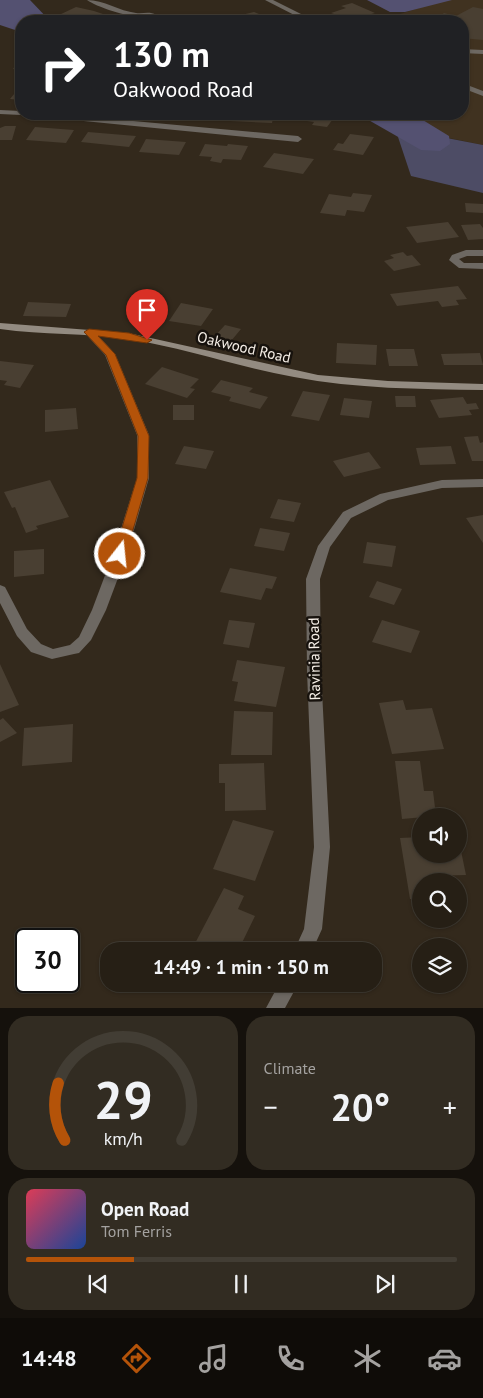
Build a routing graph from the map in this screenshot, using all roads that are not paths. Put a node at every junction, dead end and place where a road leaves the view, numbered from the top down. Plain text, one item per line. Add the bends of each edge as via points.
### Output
1 (90, 0) edge
2 (268, 0) edge
3 (152, 15) dead end
4 (299, 15) edge
5 (469, 51) edge
6 (483, 52) edge
7 (469, 88) edge
8 (483, 94) edge
9 (0, 112) edge
10 (15, 113) edge
11 (97, 120) edge
12 (298, 139) dead end
13 (483, 253) edge
14 (483, 266) edge
15 (0, 326) edge
16 (89, 332) junction
17 (483, 387) edge
18 (483, 482) edge
19 (0, 590) edge
20 (307, 942) edge
21 (284, 992) edge
22 (275, 1008) edge

1 - 3 street via 136,15
2 - 4 street
5 - 6 street
7 - 8 street
9 - 10 street
11 - 12 street
13 - 14 street via 466,253 454,260 462,266
15 - 16 main road, Oakwood Road via 33,332
16 - 17 main road, Oakwood Road via 129,336 294,374 361,384
16 - 19 street via 110,354 143,436 143,478 120,554 99,610 84,640 74,649 52,654 36,648 22,632
18 - 20 street, Ravinia Road via 442,484 384,497 348,515 324,546 313,579 322,847 313,929
21 - 22 street

